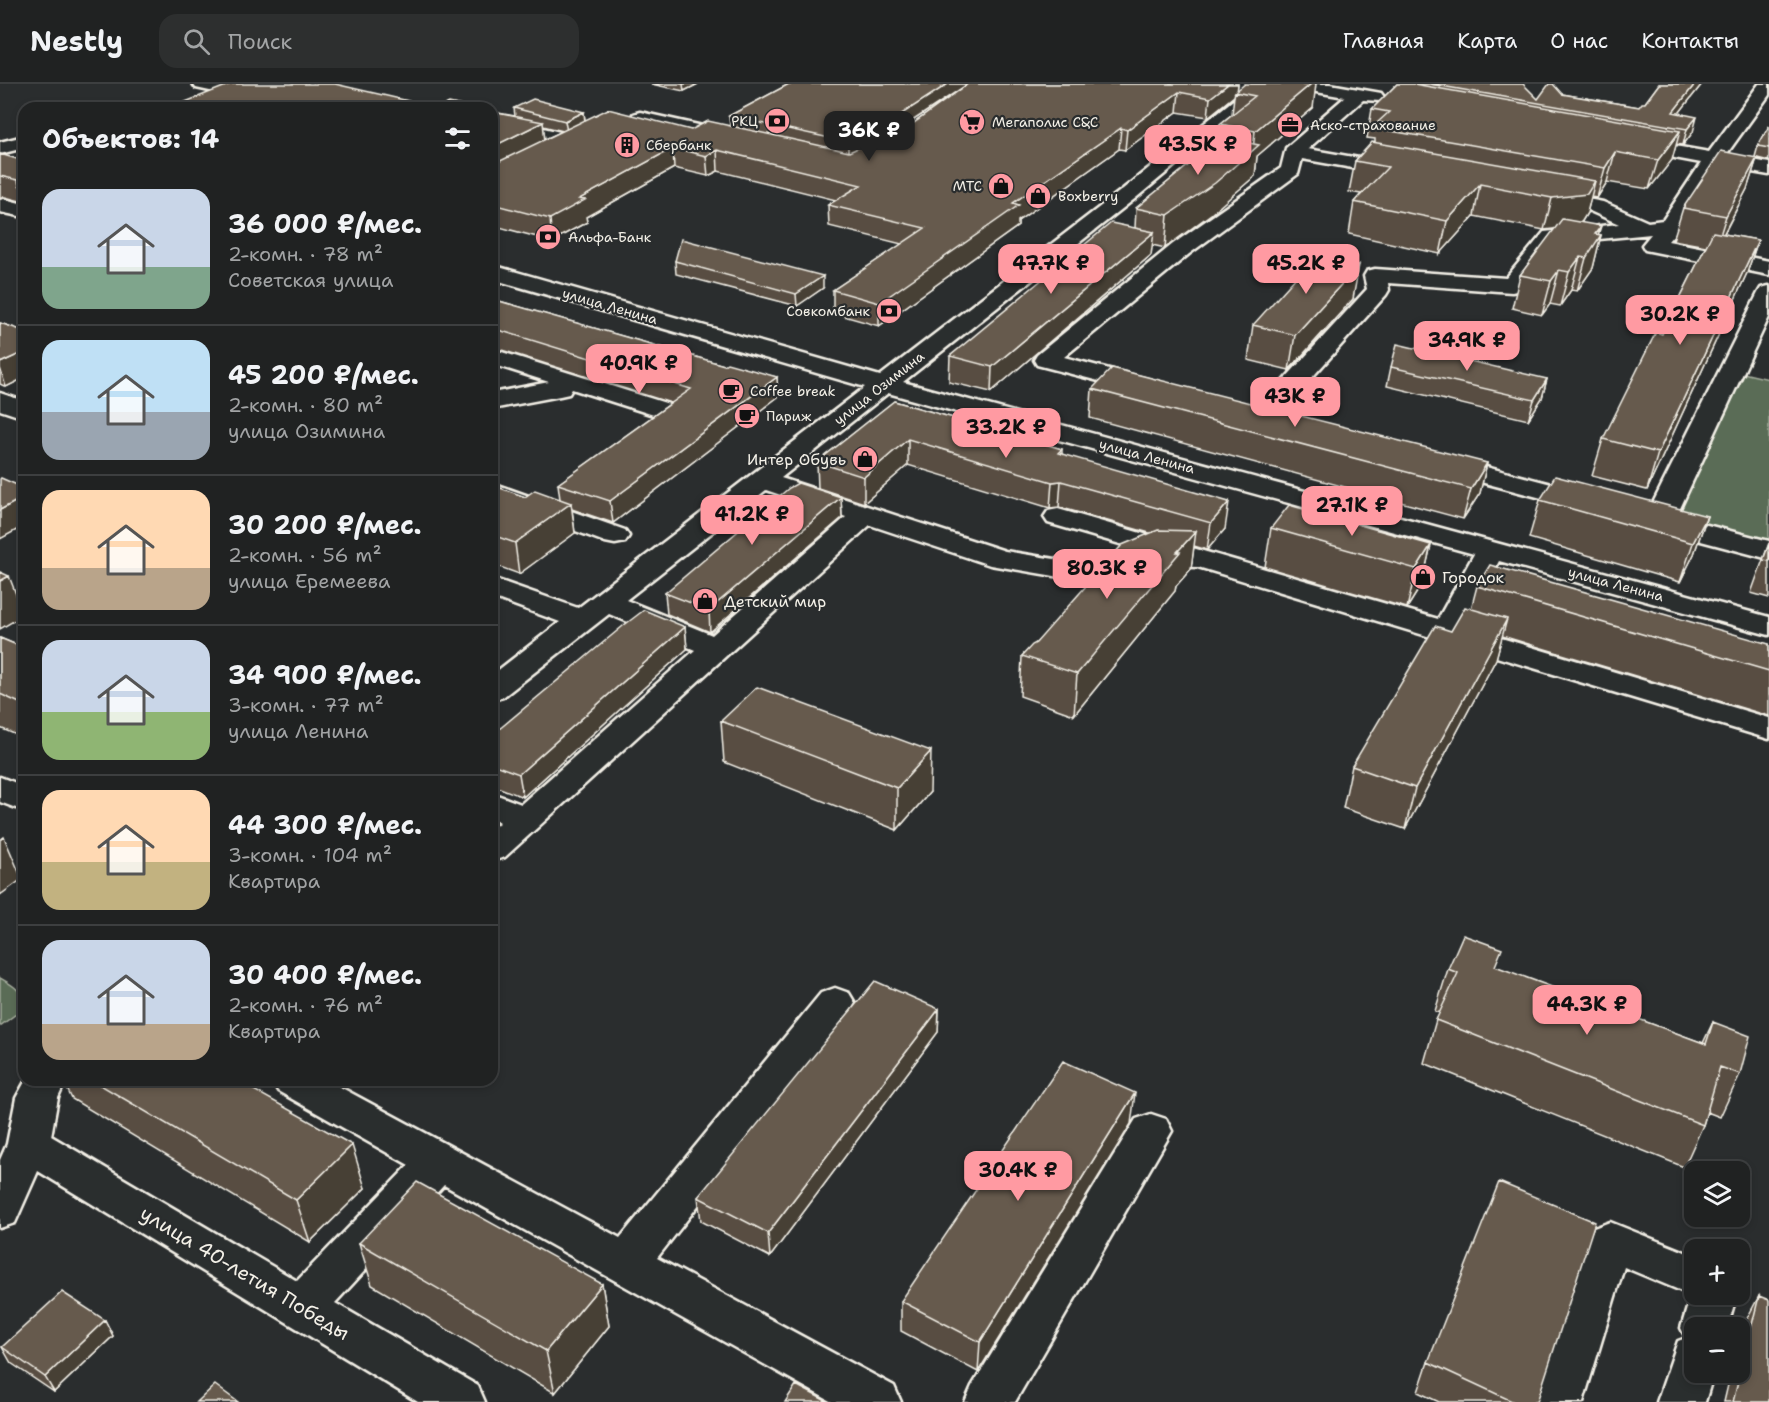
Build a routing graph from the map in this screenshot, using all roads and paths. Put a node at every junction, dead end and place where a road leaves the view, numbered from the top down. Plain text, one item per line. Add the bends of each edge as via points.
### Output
1 (252, 84) edge
2 (1264, 84) edge
3 (1299, 84) edge
4 (1768, 84) edge
5 (203, 92) edge
6 (1359, 94) junction
7 (1394, 101) edge
8 (621, 114) edge
9 (498, 123) edge
10 (588, 131) edge
11 (0, 132) edge
12 (18, 138) edge
13 (570, 140) junction
14 (1611, 141) edge
15 (18, 142) edge
16 (758, 144) edge
17 (0, 148) edge
18 (1293, 152) junction
19 (540, 154) edge
20 (1714, 159) junction
21 (1769, 169) edge
22 (1421, 175) edge
23 (1526, 194) edge
24 (0, 206) edge
25 (18, 209) edge
26 (1670, 226) junction
27 (1645, 228) junction
28 (1769, 248) edge
29 (1769, 261) edge
30 (1769, 268) edge
31 (498, 274) edge
32 (1769, 293) edge
33 (498, 358) edge
34 (562, 377) junction
35 (882, 384) junction
36 (1172, 393) edge
37 (498, 399) edge
38 (0, 401) edge
39 (18, 408) edge
40 (663, 410) edge
41 (1263, 417) edge
42 (1422, 459) edge
43 (762, 480) junction
44 (498, 493) edge
45 (866, 514) junction
46 (1637, 515) junction
47 (1058, 517) dead end
48 (615, 536) dead end
49 (1491, 550) junction
50 (1769, 550) edge
51 (1197, 559) junction
52 (1107, 576) junction
53 (498, 588) edge
54 (606, 602) junction
55 (1083, 603) edge
56 (582, 620) junction
57 (1769, 626) edge
58 (1446, 631) junction
59 (717, 648) junction
60 (498, 685) edge
61 (1769, 729) edge
62 (0, 788) edge
63 (18, 797) edge
64 (498, 807) edge
65 (525, 820) junction
66 (498, 844) edge
67 (835, 1003) dead end
68 (43, 1086) edge
69 (303, 1086) edge
70 (1151, 1131) dead end
71 (28, 1144) junction
72 (441, 1161) junction
73 (0, 1210) edge
74 (626, 1264) junction
75 (1684, 1272) edge
76 (302, 1307) junction
77 (1687, 1383) edge
78 (461, 1402) edge
79 (878, 1402) edge
80 (988, 1402) edge
81 (1559, 1402) edge
82 (1681, 1402) edge

1 - 5 street via 233,91
2 - 35 street, улица Озимина
3 - 6 street
4 - 20 street
6 - 7 street
6 - 18 street
8 - 16 street
9 - 13 street
10 - 13 street
11 - 12 street
13 - 19 street
14 - 20 street
15 - 17 street
18 - 22 street
18 - 36 street via 1291,170 1180,249 1046,360
20 - 21 street
20 - 26 street
23 - 27 street via 1596,206
24 - 25 street
26 - 27 street
26 - 30 street via 1653,244
27 - 41 street via 1552,237 1512,285 1375,276 1378,290
28 - 29 street via 1763,257
31 - 35 street, улица Ленина
32 - 46 street
33 - 34 street
34 - 37 street via 560,389
34 - 40 street
35 - 43 street, улица Озимина
35 - 49 street, улица Ленина
38 - 39 street
42 - 46 street
43 - 45 street
43 - 54 street, улица Озимина
44 - 48 street
45 - 52 street via 1000,559
45 - 59 street
46 - 50 street
47 - 51 street
49 - 57 street, улица Ленина
49 - 58 street
51 - 52 street via 1149,557
51 - 58 street
52 - 55 street
53 - 56 street
54 - 56 street, улица Озимина
54 - 59 street
56 - 60 street, улица Озимина
58 - 61 street
59 - 65 street
62 - 63 street
64 - 65 street
65 - 66 street
67 - 74 street
68 - 71 street
69 - 72 street
70 - 80 street
71 - 73 street
71 - 76 street, улица 40-летия Победы
72 - 74 street
72 - 76 street
74 - 79 street
75 - 81 street via 1610,1241
76 - 78 street, улица 40-летия Победы
77 - 82 street

